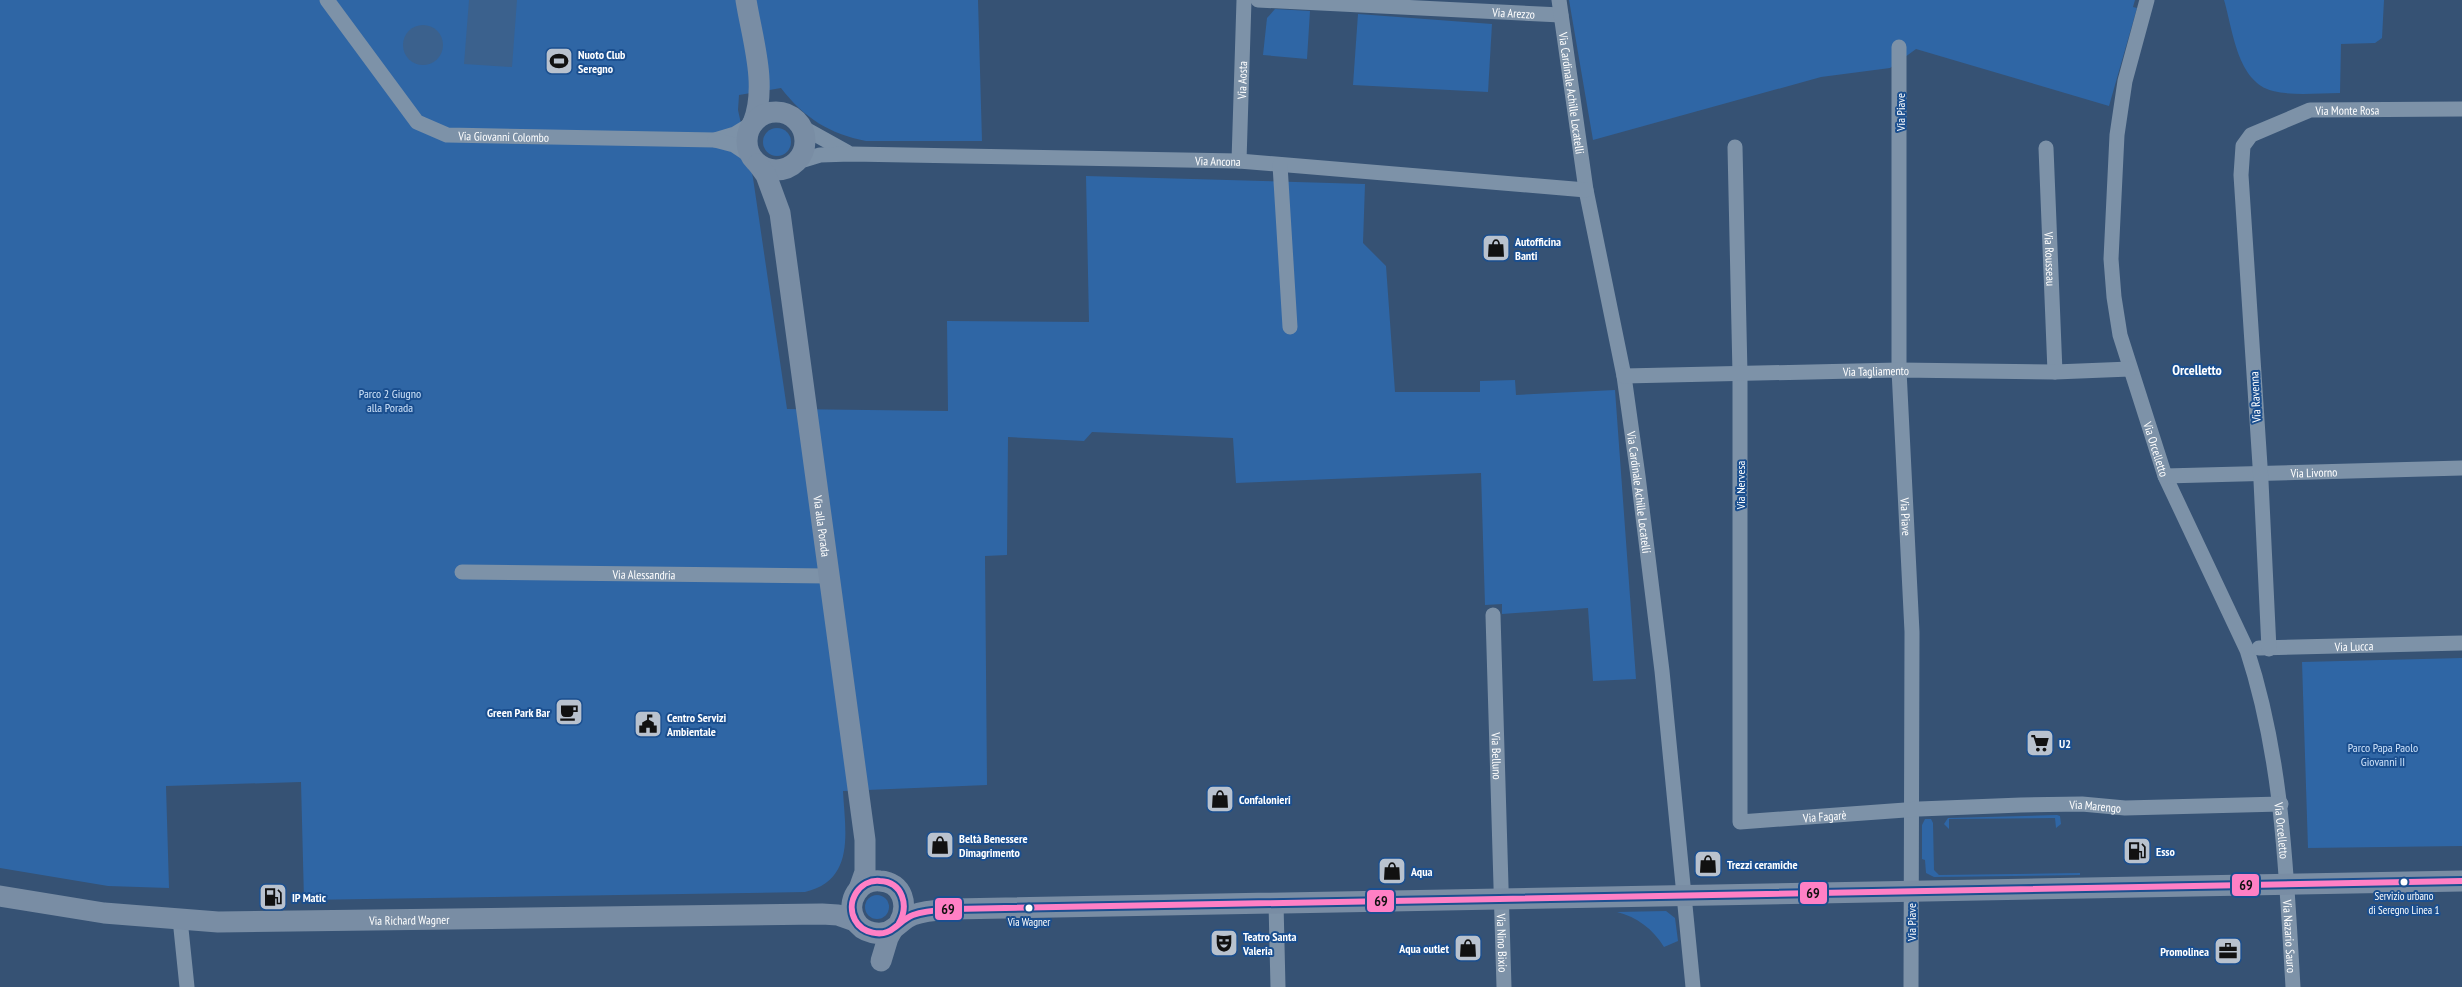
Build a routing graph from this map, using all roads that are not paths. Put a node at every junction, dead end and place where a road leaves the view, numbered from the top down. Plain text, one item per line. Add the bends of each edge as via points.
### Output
1 (327, 0) edge
2 (746, 0) edge
3 (1244, 0) edge
4 (1258, 0) edge
5 (2147, 0) edge
6 (1560, 8) edge
7 (1899, 47) dead end
8 (757, 69) junction
9 (2462, 109) edge
10 (797, 122) junction
11 (753, 123) junction
12 (715, 140) junction
13 (2243, 146) joint
14 (1735, 148) dead end
15 (2046, 148) dead end
16 (851, 154) junction
17 (755, 161) junction
18 (1239, 161) junction
19 (793, 164) junction
20 (1280, 165) junction
21 (1586, 190) junction
22 (780, 213) junction
23 (1290, 328) dead end
24 (2130, 369) junction
25 (1899, 370) junction
26 (2055, 372) junction
27 (1740, 374) junction
28 (1624, 376) junction
29 (2462, 468) edge
30 (2260, 474) junction
31 (2165, 476) junction
32 (462, 572) dead end
33 (828, 576) junction
34 (1493, 615) dead end
35 (2462, 643) edge
36 (2269, 649) junction
37 (2247, 650) junction
38 (2281, 804) junction
39 (1910, 810) junction
40 (1740, 822) joint
41 (865, 840) junction
42 (2462, 880) edge
43 (2286, 885) junction
44 (896, 887) junction
45 (1911, 890) junction
46 (857, 892) junction
47 (1683, 894) junction
48 (0, 896) edge
49 (1502, 898) junction
50 (1276, 902) junction
51 (954, 908) junction
52 (822, 914) junction
53 (180, 919) junction
54 (862, 926) junction
55 (896, 926) junction
56 (187, 987) edge
57 (1278, 987) edge
58 (1504, 987) edge
59 (1693, 987) edge
60 (1912, 987) edge
61 (2293, 987) edge

1 - 12 street, Via Giovanni Colombo via 417,122 447,135
2 - 8 street
3 - 18 street, Via Aosta
4 - 6 street, Via Arezzo
5 - 24 street, Via Orcelletto via 2125,81 2113,196 2111,259 2114,297
6 - 21 street, Via Cardinale Achille Locatelli
7 - 25 street, Via Piave
8 - 10 street
8 - 11 street via 759,100
9 - 13 street, Via Monte Rosa via 2310,110 2267,127 2251,136
10 - 11 street via 786,114 772,112
10 - 16 street, Via Ancona
10 - 19 street via 804,134 804,148
11 - 12 street, Via Giovanni Colombo via 735,134
11 - 17 street via 747,140
12 - 17 street, Via Giovanni Colombo via 734,146
13 - 30 street, Via Ravenna via 2241,175
14 - 27 street, Via Nervesa
15 - 26 street, Via Rousseau
16 - 18 street, Via Ancona
16 - 19 street, Via Ancona via 820,155
17 - 19 street via 774,170
17 - 22 street, Via alla Porada via 766,175
18 - 20 street, Via Ancona
19 - 22 street, Via alla Porada via 784,182
20 - 21 street, Via Ancona
20 - 23 street
21 - 28 street, Via Cardinale Achille Locatelli
22 - 33 street, Via alla Porada
24 - 26 street, Via Tagliamento
24 - 31 street, Via Orcelletto
25 - 26 street, Via Tagliamento
25 - 27 street, Via Tagliamento
25 - 39 street, Via Piave via 1912,632
27 - 28 street, Via Tagliamento
27 - 40 street, Via Nervesa
28 - 47 street, Via Cardinale Achille Locatelli via 1662,671
29 - 30 street, Via Livorno
30 - 31 street, Via Livorno
30 - 36 street, Via Ravenna
31 - 37 street, Via Orcelletto
32 - 33 street, Via Alessandria
33 - 41 street, Via alla Porada
34 - 49 street, Via Belluno
35 - 36 street, Via Lucca
36 - 37 street, Via Lucca
37 - 38 street, Via Orcelletto via 2268,729
38 - 39 street, Via Marengo via 2126,808 2066,804
38 - 43 street, Via Orcelletto
39 - 40 street, Via Fagarè
39 - 45 street, Via Piave
41 - 44 street, Via alla Porada via 872,857
41 - 46 street, Via alla Porada via 864,872
42 - 43 street
43 - 45 street
43 - 61 street, Via Nazario Sauro
44 - 46 street via 875,880
44 - 51 street via 922,903
44 - 55 street via 905,906
45 - 47 street
45 - 60 street, Via Piave
46 - 52 street, Via Richard Wagner via 838,908
46 - 54 street via 852,904
47 - 49 street
47 - 59 street, Via Cardinale Achille Locatelli
48 - 53 street, Via Richard Wagner via 104,913
49 - 50 street
49 - 58 street, Via Nino Bixio
50 - 51 street
50 - 57 street
51 - 55 street via 910,916
52 - 53 street, Via Richard Wagner via 301,922
52 - 54 street, Via Richard Wagner via 838,915
53 - 56 street
54 - 55 street via 885,933
54 - 55 street via 881,962 888,938

